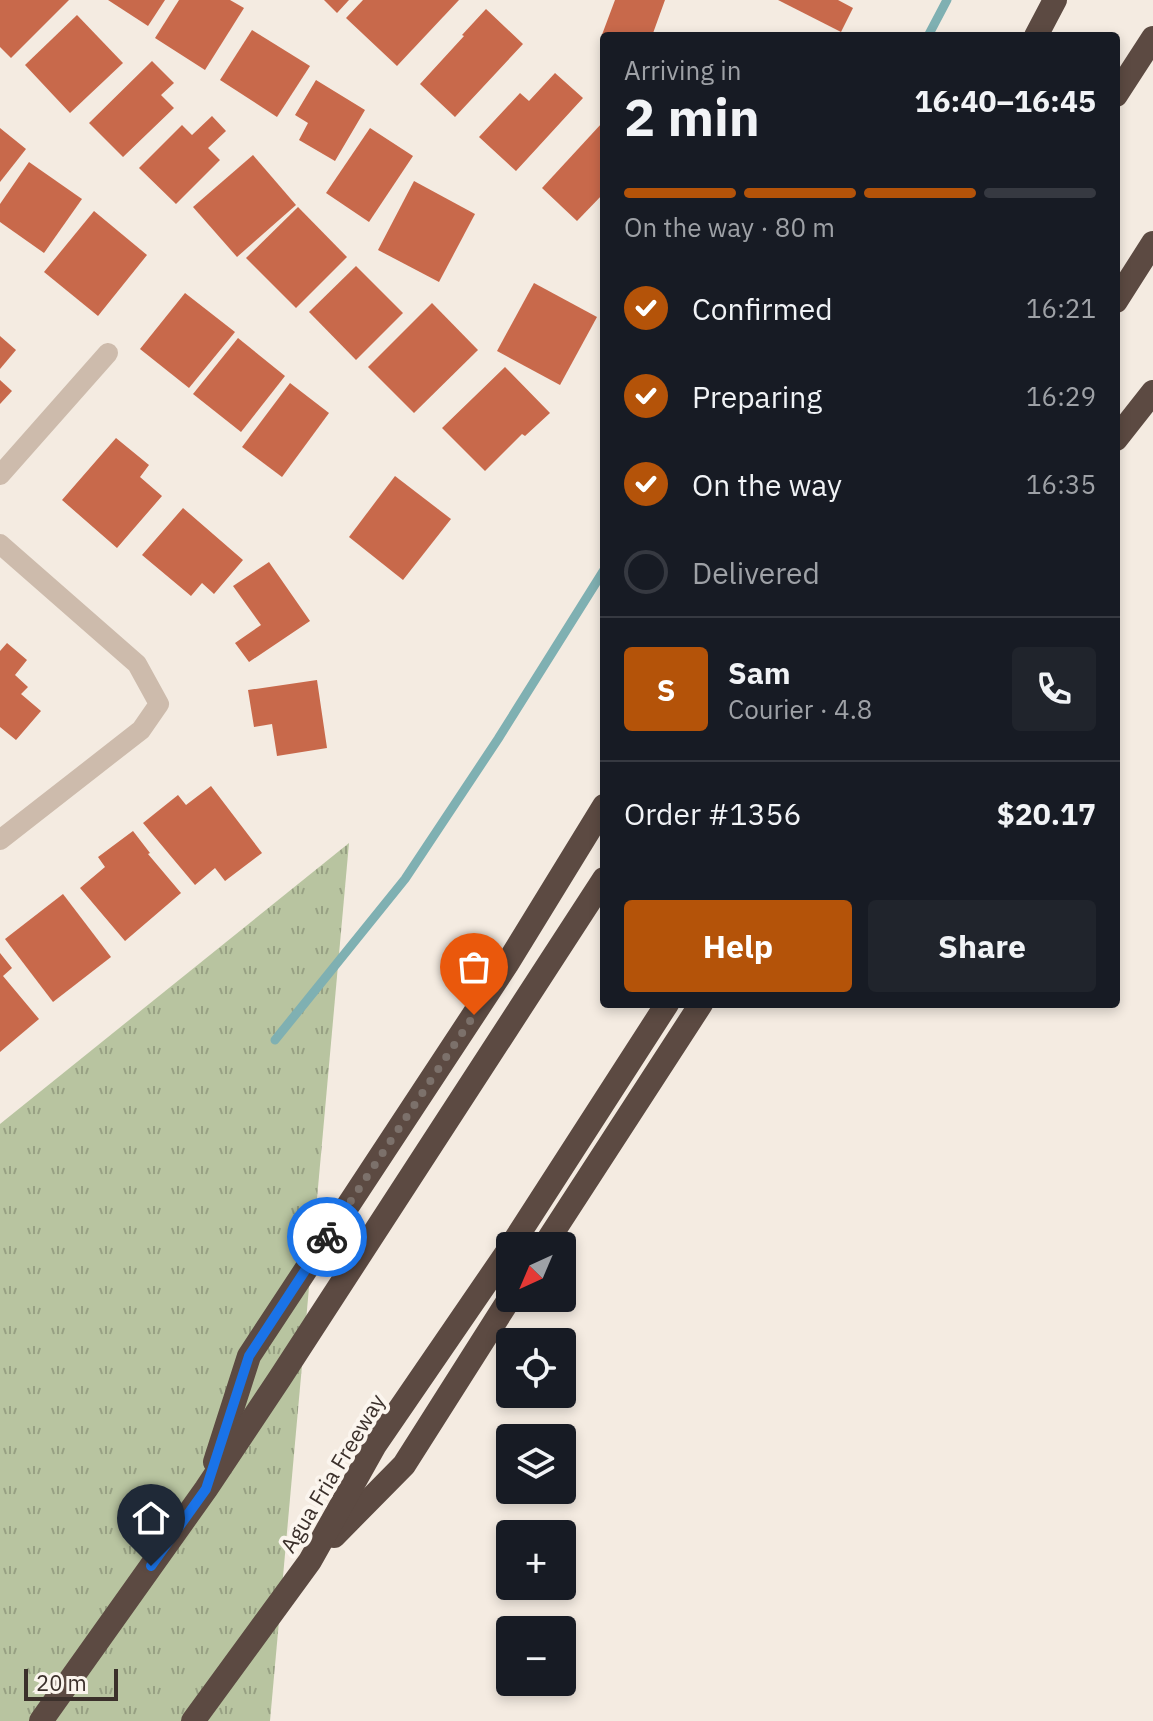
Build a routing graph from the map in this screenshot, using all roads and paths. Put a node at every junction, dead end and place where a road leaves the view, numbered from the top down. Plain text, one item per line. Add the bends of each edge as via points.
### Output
1 (1055, 0) edge
2 (1038, 32) edge
3 (1153, 38) edge
4 (1120, 89) edge
5 (1153, 243) edge
6 (1120, 295) edge
7 (108, 353) dead end
8 (1153, 392) edge
9 (1120, 434) edge
10 (0, 475) edge
11 (0, 544) edge
12 (600, 813) edge
13 (0, 840) edge
14 (600, 885) edge
15 (664, 1008) edge
16 (698, 1008) edge
17 (521, 1232) edge
18 (553, 1232) edge
19 (496, 1269) edge
20 (501, 1312) edge
21 (206, 1489) junction
22 (310, 1561) junction
23 (41, 1721) edge
24 (193, 1721) edge

1 - 2 highway
3 - 4 highway
5 - 6 highway
7 - 10 street
8 - 9 highway
11 - 13 street via 137,664 159,704 141,730
12 - 21 highway via 507,964 249,1356
14 - 21 highway
15 - 17 highway, Agua Fria Freeway
16 - 18 highway
19 - 22 highway, Agua Fria Freeway via 375,1445
20 - 22 highway via 404,1465
21 - 23 highway
22 - 24 highway, Agua Fria Freeway

